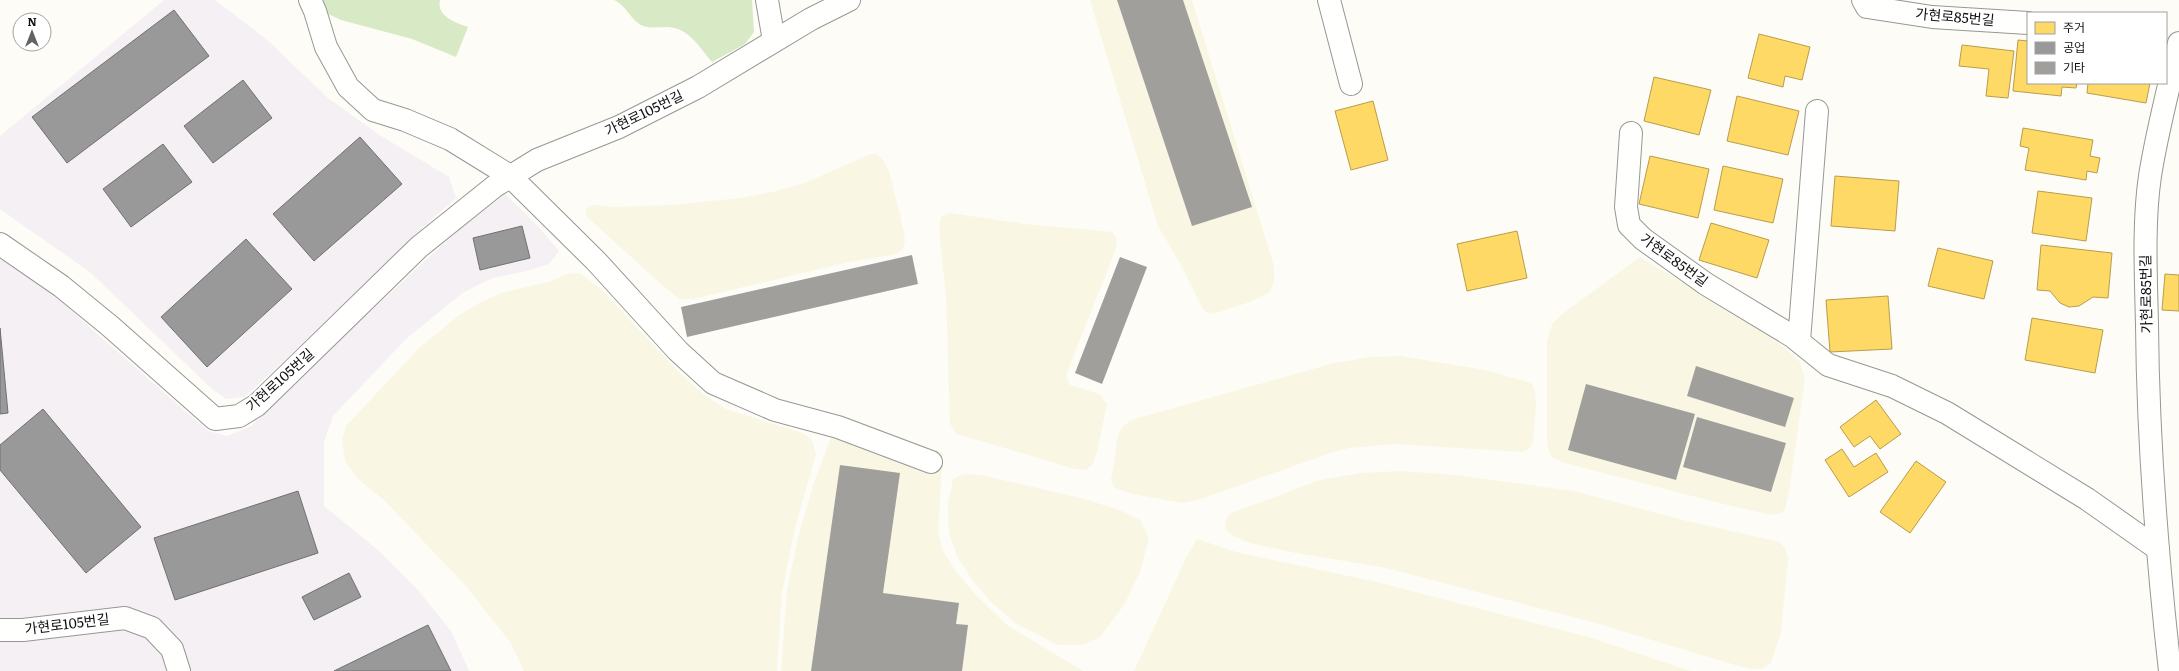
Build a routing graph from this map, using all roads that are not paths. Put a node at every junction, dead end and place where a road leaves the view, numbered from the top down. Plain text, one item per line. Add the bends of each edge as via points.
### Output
1 (310, 0) edge
2 (767, 0) edge
3 (849, 0) edge
4 (1329, 0) edge
5 (1863, 0) edge
6 (2027, 23) edge
7 (2167, 35) edge
8 (2179, 36) edge
9 (774, 42) junction
10 (2179, 42) edge
11 (1351, 84) dead end
12 (1817, 111) dead end
13 (1631, 133) dead end
14 (510, 176) junction
15 (0, 244) edge
16 (1799, 342) junction
17 (931, 462) dead end
18 (2158, 549) junction
19 (0, 630) edge
20 (179, 671) edge
21 (2170, 671) edge

1 - 14 lane via 326,47 348,87 373,110 450,139
2 - 9 lane
3 - 9 lane, 가현로105번길
4 - 11 lane
5 - 6 lane, 가현로85번길 via 1867,7 1932,17
7 - 8 lane
9 - 14 lane, 가현로105번길 via 698,87 619,127 537,160
10 - 18 lane, 가현로85번길 via 2150,177 2146,255 2147,367
12 - 16 lane
13 - 16 lane, 가현로85번길 via 1626,207 1629,225 1643,239 1706,284
14 - 15 lane, 가현로105번길 via 419,247 257,405 239,416 215,419 61,286
14 - 17 lane via 596,262 678,351 713,383 775,410 838,428
16 - 18 lane, 가현로85번길 via 1828,365 1892,386 1946,413 2088,499
18 - 21 lane, 가현로85번길
19 - 20 lane, 가현로105번길 via 23,630 124,618 152,628 172,649

